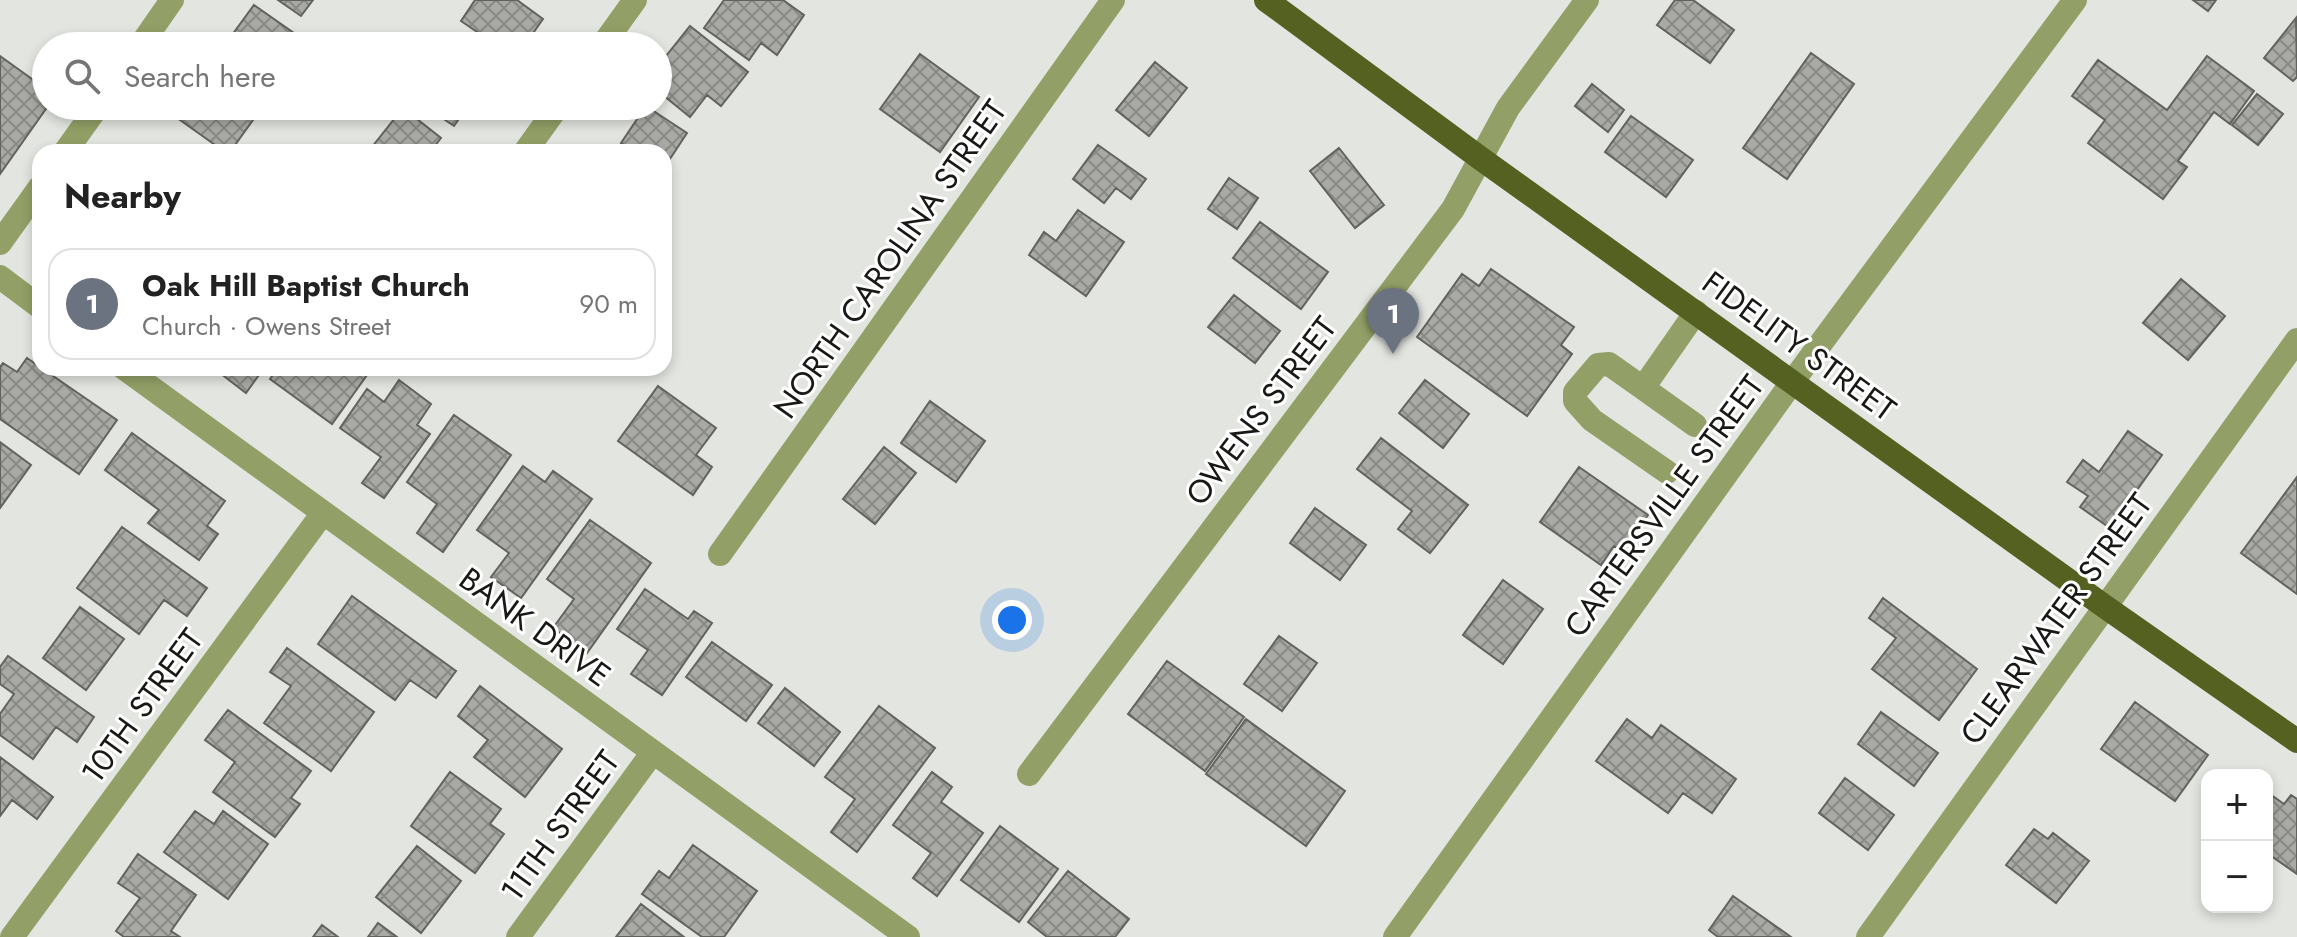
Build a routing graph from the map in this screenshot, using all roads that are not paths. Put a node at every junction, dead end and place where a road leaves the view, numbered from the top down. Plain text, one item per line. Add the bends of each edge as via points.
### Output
1 (172, 0) edge
2 (635, 0) edge
3 (1113, 0) edge
4 (1266, 0) edge
5 (1587, 0) edge
6 (2075, 0) edge
7 (150, 32) edge
8 (612, 32) edge
9 (88, 120) edge
10 (548, 120) edge
11 (71, 144) edge
12 (531, 144) edge
13 (1480, 158) junction
14 (32, 198) edge
15 (0, 243) edge
16 (0, 277) edge
17 (32, 301) edge
18 (1696, 312) junction
19 (2297, 340) edge
20 (135, 376) edge
21 (1793, 381) junction
22 (1643, 388) junction
23 (1695, 425) dead end
24 (1667, 472) dead end
25 (323, 513) junction
26 (720, 554) dead end
27 (2104, 606) junction
28 (2297, 741) edge
29 (653, 752) junction
30 (1029, 774) dead end
31 (12, 937) edge
32 (518, 937) edge
33 (908, 937) edge
34 (1395, 937) edge
35 (1868, 937) edge

1 - 7 street
2 - 8 street
3 - 26 street, NORTH CAROLINA STREET
4 - 13 main road, FIDELITY STREET
5 - 13 street, OWENS STREET via 1508,108
6 - 21 street, CARTERSVILLE STREET
9 - 11 street
10 - 12 street
13 - 18 main road, FIDELITY STREET
13 - 30 street, OWENS STREET via 1453,209
14 - 15 street
16 - 17 street
18 - 21 main road, FIDELITY STREET
18 - 22 street
19 - 27 street, CLEARWATER STREET
20 - 25 street, BANK DRIVE
21 - 27 main road, FIDELITY STREET
21 - 34 street, CARTERSVILLE STREET
22 - 23 street
22 - 24 street via 1609,364 1598,365 1575,392 1575,401 1592,420
25 - 29 street, BANK DRIVE
25 - 31 street, 10TH STREET
27 - 28 main road, FIDELITY STREET
27 - 35 street, CLEARWATER STREET
29 - 32 street, 11TH STREET
29 - 33 street, BANK DRIVE

